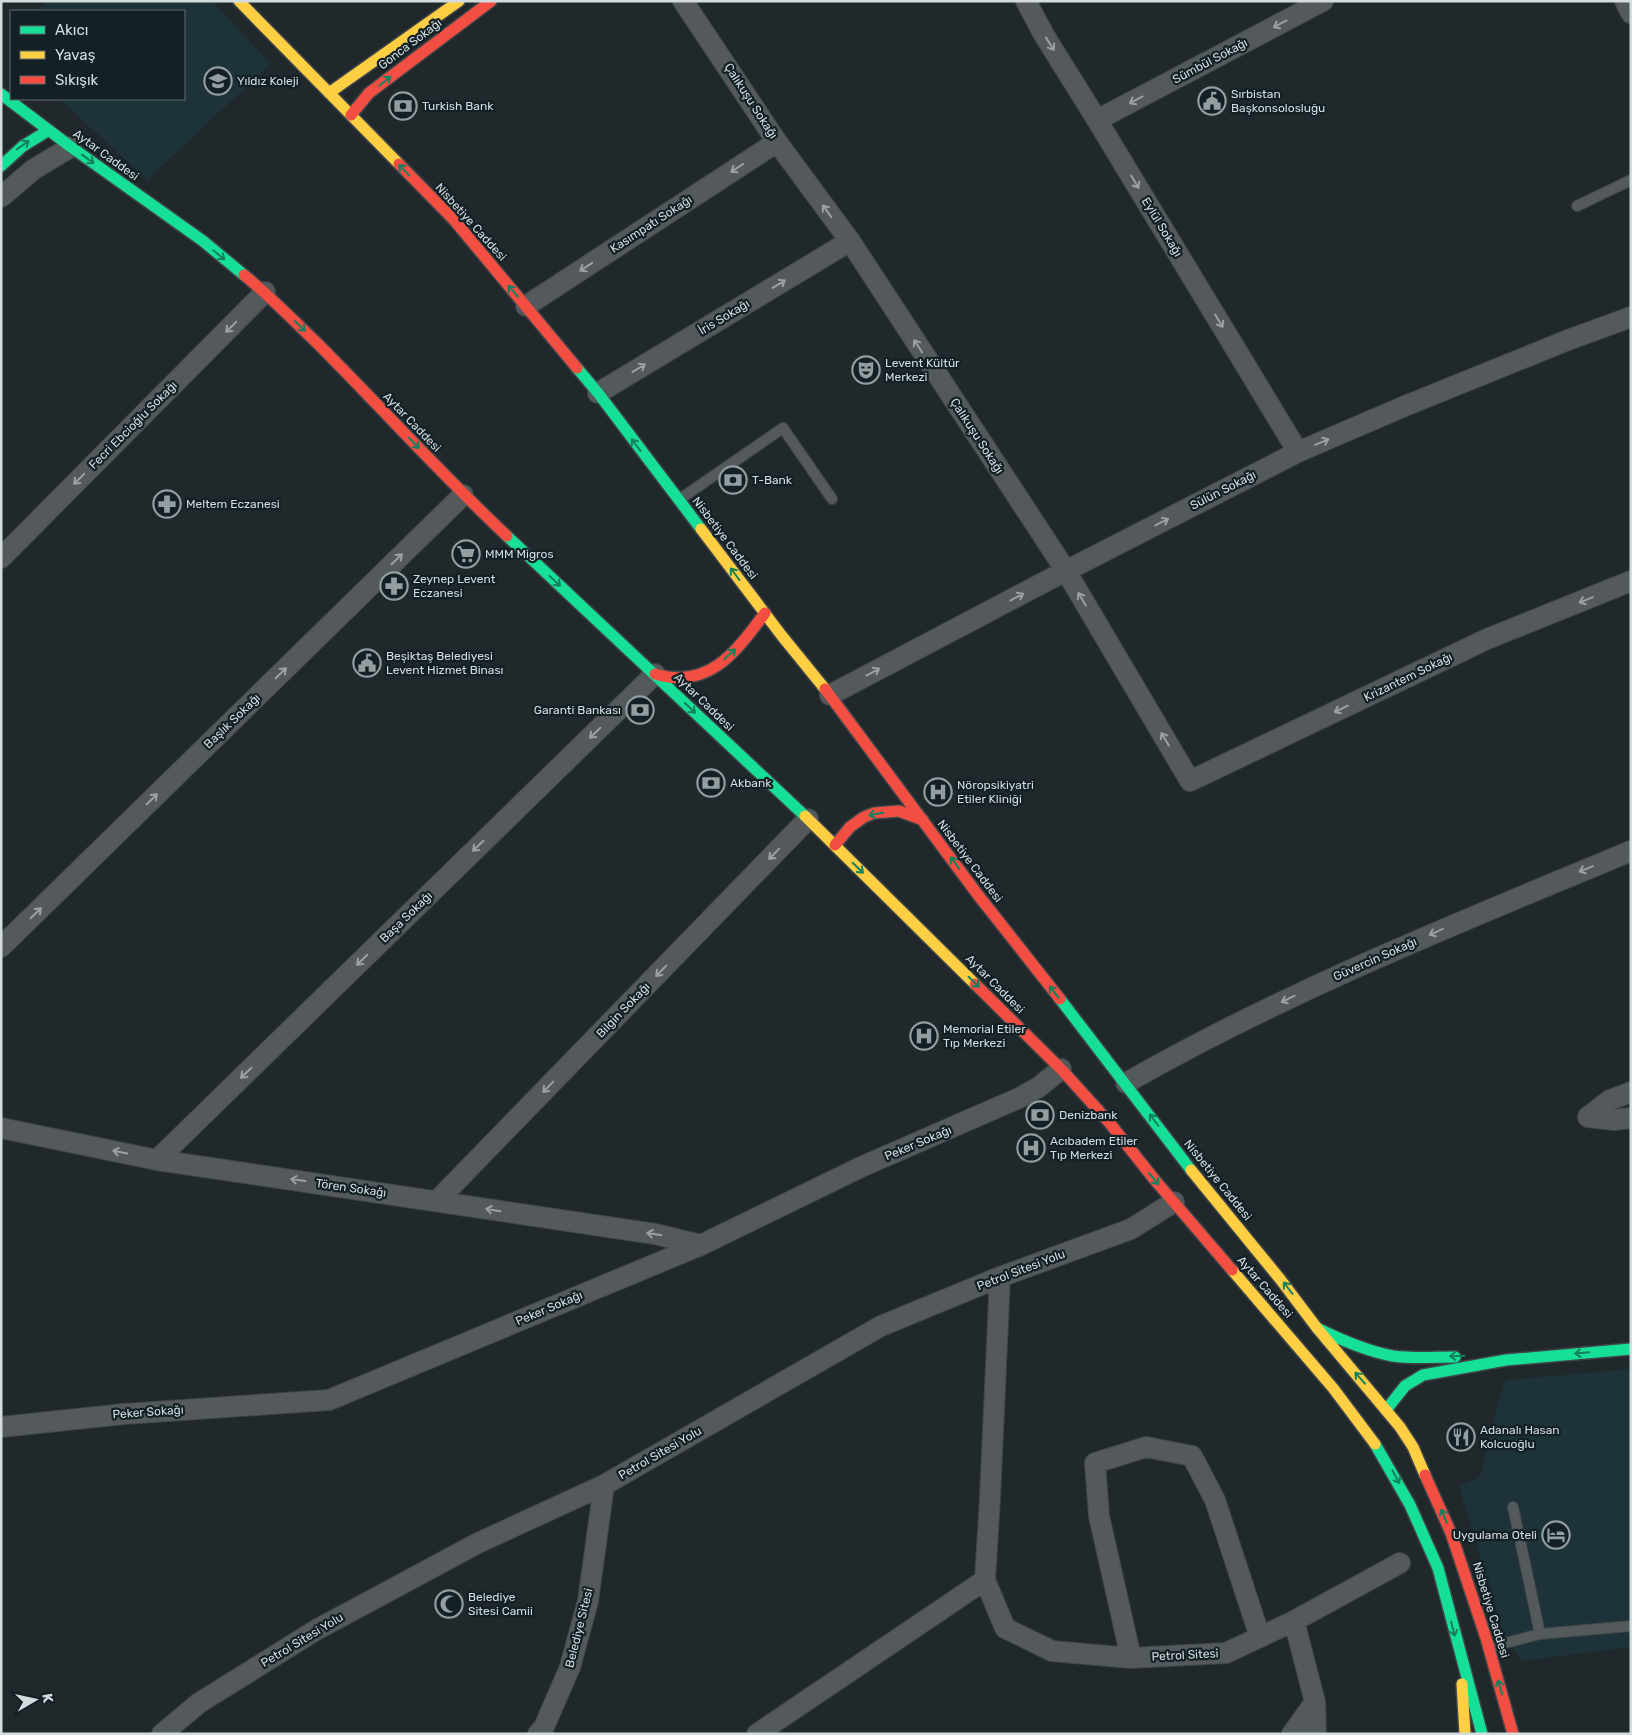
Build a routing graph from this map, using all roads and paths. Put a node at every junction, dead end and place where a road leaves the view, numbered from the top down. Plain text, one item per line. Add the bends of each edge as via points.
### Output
1 (239, 1) edge
2 (434, 1) edge
3 (459, 1) edge
4 (491, 1) edge
5 (683, 1) edge
6 (1026, 1) edge
7 (1323, 1) edge
8 (1625, 1) edge
9 (443, 13) junction
10 (1631, 13) edge
11 (329, 93) junction
12 (1, 94) edge
13 (350, 115) junction
14 (1097, 120) junction
15 (49, 130) junction
16 (777, 142) junction
17 (71, 147) junction
18 (1, 166) edge
19 (1631, 180) edge
20 (1, 197) edge
21 (1578, 206) dead end
22 (850, 241) junction
23 (265, 292) junction
24 (526, 306) junction
25 (1631, 317) edge
26 (598, 393) junction
27 (1298, 452) junction
28 (463, 495) junction
29 (832, 499) dead end
30 (679, 500) junction
31 (1, 558) edge
32 (1066, 571) junction
33 (1631, 581) edge
34 (765, 613) junction
35 (655, 674) junction
36 (830, 695) junction
37 (1190, 781) joint
38 (808, 819) junction
39 (923, 820) junction
40 (835, 845) junction
41 (1631, 851) edge
42 (1, 947) edge
43 (1062, 1069) junction
44 (1126, 1083) junction
45 (1631, 1092) edge
46 (1631, 1118) edge
47 (1, 1128) edge
48 (157, 1160) junction
49 (437, 1201) junction
50 (1174, 1202) junction
51 (701, 1245) junction
52 (1000, 1277) junction
53 (1317, 1328) junction
54 (1631, 1349) edge
55 (1506, 1360) junction
56 (1333, 1388) joint
57 (1378, 1423) junction
58 (1, 1427) edge
59 (604, 1486) junction
60 (1513, 1507) dead end
61 (1400, 1563) dead end
62 (985, 1580) junction
63 (1294, 1621) junction
64 (1631, 1626) edge
65 (1540, 1634) junction
66 (1260, 1637) junction
67 (1488, 1647) junction
68 (1461, 1657) junction
69 (1131, 1658) junction
70 (1315, 1702) junction
71 (162, 1734) edge
72 (538, 1734) edge
73 (757, 1734) edge
74 (1292, 1734) edge
75 (1316, 1734) edge
76 (1465, 1734) edge
77 (1472, 1734) edge
78 (1482, 1734) edge
79 (1512, 1734) edge

1 - 11 main road, Nisbetiye Caddesi
2 - 9 lane
3 - 9 main road, Gonca Sokağı
13 -> 4 main road, Gonca Sokağı via 369,93
5 - 16 street, Çalıkuşu Sokağı
6 -> 14 street, Eylül Sokağı
7 -> 14 street, Sümbül Sokağı
8 - 10 street
9 - 11 main road, Gonca Sokağı
11 - 13 main road, Nisbetiye Caddesi
12 - 15 main road, Aytar Caddesi
24 -> 13 main road, Nisbetiye Caddesi via 454,220
14 -> 27 street, Eylül Sokağı
15 - 17 main road, Aytar Caddesi
18 -> 15 main road via 16,150
22 -> 16 street, Çalıkuşu Sokağı
16 -> 24 street, Kasımpatı Sokağı
17 - 20 street via 34,169
17 -> 23 main road, Aytar Caddesi via 202,241
19 - 21 lane
26 -> 22 street, İris Sokağı
32 -> 22 street, Çalıkuşu Sokağı
23 -> 28 main road, Aytar Caddesi
23 -> 31 street, Fecri Ebcioğlu Sokağı
24 - 26 main road, Nisbetiye Caddesi
27 -> 25 street, Sülün Sokağı
30 -> 26 main road, Nisbetiye Caddesi
32 -> 27 street, Sülün Sokağı
28 -> 35 main road, Aytar Caddesi
42 -> 28 street, Başlık Sokağı
29 - 30 lane via 783,428
34 -> 30 main road, Nisbetiye Caddesi
36 -> 32 street, Sülün Sokağı
37 -> 32 street, Çalıkuşu Sokağı
33 -> 37 street, Krizantem Sokağı via 1487,639
35 -> 34 main road via 679,680 715,668 735,650
34 - 36 main road, Nisbetiye Caddesi
35 -> 38 main road, Aytar Caddesi
35 -> 48 street, Başa Sokağı
36 - 39 main road, Nisbetiye Caddesi
38 - 40 main road, Aytar Caddesi
38 -> 49 street, Bilgin Sokağı
39 -> 40 main road via 899,811 874,813 850,827
44 -> 39 main road, Nisbetiye Caddesi
40 -> 43 main road, Aytar Caddesi
41 -> 44 street, Güvercin Sokağı via 1314,986 1174,1055
43 -> 50 main road, Aytar Caddesi
43 - 51 street, Peker Sokağı via 1040,1087 1019,1098 861,1167
53 -> 44 main road, Nisbetiye Caddesi
45 - 46 street via 1610,1100 1588,1117
48 -> 47 street, Tören Sokağı
49 -> 48 street, Tören Sokağı
51 -> 49 street, Tören Sokağı via 655,1234
50 - 52 street, Petrol Sitesi Yolu via 1131,1229
50 - 56 main road, Aytar Caddesi
51 - 58 street, Peker Sokağı via 329,1400 124,1414
52 - 59 street, Petrol Sitesi Yolu via 881,1326
52 - 62 street, Petrol Sitesi
55 -> 53 main road via 1386,1355
57 -> 53 main road, Nisbetiye Caddesi
54 -> 55 main road
55 - 57 main road via 1423,1375 1405,1386
56 - 57 main road, Nisbetiye Caddesi
67 -> 57 main road, Nisbetiye Caddesi via 1444,1517 1413,1447
57 -> 68 main road, Nisbetiye Caddesi via 1389,1466 1438,1568
59 - 71 street, Petrol Sitesi Yolu via 478,1543 316,1630 199,1703
59 - 72 street, Belediye Sitesi via 588,1601 570,1667
60 - 65 lane
61 - 63 street, Petrol Sitesi
62 - 69 street, Petrol Sitesi via 1005,1628 1052,1651
62 - 73 street
63 - 66 street, Petrol Sitesi
63 - 70 street
64 - 65 lane
65 - 67 lane
66 - 69 street, Petrol Sitesi via 1226,1653
66 - 69 street via 1215,1500 1192,1456 1146,1448 1095,1462 1099,1516
79 -> 67 main road, Nisbetiye Caddesi
68 - 76 main road
68 - 77 main road
68 - 78 main road, Nisbetiye Caddesi
70 - 74 street
70 - 75 street

